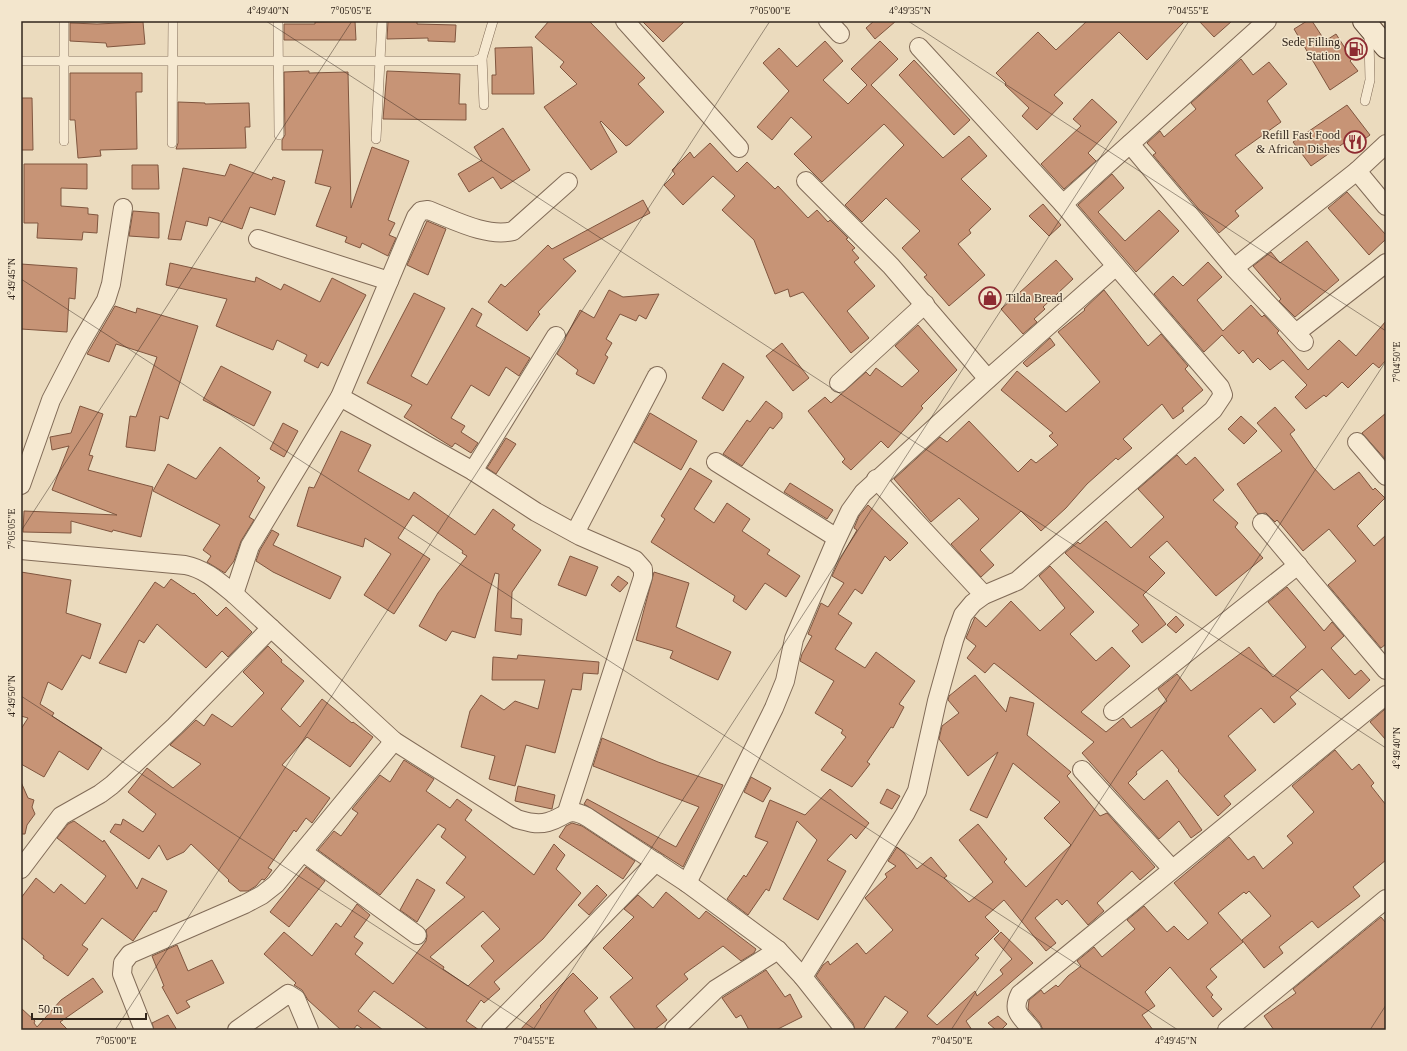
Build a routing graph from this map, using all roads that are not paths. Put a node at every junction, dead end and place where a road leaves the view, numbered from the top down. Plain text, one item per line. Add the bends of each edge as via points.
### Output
1 (64, 21) edge
2 (173, 21) edge
3 (278, 21) edge
4 (382, 21) edge
5 (493, 21) edge
6 (626, 21) edge
7 (1267, 21) edge
8 (1367, 25) edge
9 (919, 47) dead end
10 (1386, 47) edge
11 (482, 58) junction
12 (21, 61) edge
13 (65, 61) junction
14 (172, 61) junction
15 (279, 61) junction
16 (381, 61) junction
17 (1365, 101) dead end
18 (484, 105) dead end
19 (279, 135) dead end
20 (376, 139) dead end
21 (64, 141) dead end
22 (172, 143) dead end
23 (1130, 144) junction
24 (1386, 144) edge
25 (739, 148) dead end
26 (1357, 171) junction
27 (806, 181) dead end
28 (568, 182) dead end
29 (1062, 204) junction
30 (1386, 206) edge
31 (123, 208) dead end
32 (258, 238) dead end
33 (1386, 263) edge
34 (1116, 266) junction
35 (1234, 268) junction
36 (389, 282) junction
37 (925, 304) junction
38 (556, 336) dead end
39 (657, 376) dead end
40 (988, 379) junction
41 (839, 382) dead end
42 (340, 397) junction
43 (1357, 442) dead end
44 (716, 462) dead end
45 (473, 471) junction
46 (1386, 476) edge
47 (876, 479) junction
48 (21, 485) edge
49 (1262, 523) dead end
50 (575, 533) junction
51 (837, 538) junction
52 (21, 550) edge
53 (1298, 565) junction
54 (234, 594) junction
55 (984, 595) junction
56 (271, 628) junction
57 (1386, 670) edge
58 (1386, 695) edge
59 (1113, 711) dead end
60 (394, 741) junction
61 (1082, 770) dead end
62 (567, 812) junction
63 (303, 852) junction
64 (656, 862) junction
65 (21, 869) edge
66 (1172, 869) junction
67 (687, 883) junction
68 (1386, 899) edge
69 (417, 935) dead end
70 (778, 950) junction
71 (803, 977) junction
72 (144, 1030) edge
73 (237, 1030) edge
74 (309, 1030) edge
75 (491, 1030) edge
76 (674, 1030) edge
77 (845, 1030) edge
78 (1032, 1030) edge
79 (1227, 1030) edge

1 - 13 lane
2 - 14 lane
3 - 15 lane
4 - 16 lane
5 - 11 lane
6 - 25 street
7 - 23 street
8 - 10 main road
8 - 17 lane via 1370,80
9 - 29 street
11 - 16 lane via 476,61
11 - 18 lane
12 - 13 lane
13 - 14 lane
13 - 21 lane
14 - 15 lane
14 - 22 lane
15 - 16 lane
15 - 19 lane
16 - 20 lane
23 - 29 street
23 - 35 street
24 - 26 street
26 - 30 street
26 - 35 street
27 - 37 street
28 - 36 street via 513,231 505,233 489,232 428,210 421,210
29 - 34 street
31 - 48 street via 111,284 106,300 52,400
32 - 36 street
33 - 35 street via 1300,337
34 - 40 street
34 - 55 street via 1220,387 1223,395 1214,410 1017,581
36 - 42 street
37 - 40 street
37 - 41 street
38 - 45 street
39 - 50 street
40 - 47 street
42 - 45 street
42 - 54 street via 250,546
43 - 46 street
44 - 51 street
45 - 50 street via 536,512
47 - 51 street via 850,512
47 - 55 street
49 - 53 street
50 - 62 street via 635,560 643,569 643,574
51 - 67 street via 794,639 785,681 774,708
52 - 54 street via 185,565 212,576
53 - 57 street
53 - 59 street
54 - 56 street
55 - 71 street via 967,609 954,640 914,798
56 - 60 street
56 - 65 street via 175,726 112,785 61,816
58 - 66 street
60 - 62 street via 517,819 549,822
60 - 63 street
61 - 66 street
62 - 64 street via 583,815
63 - 69 street
63 - 72 street via 276,884 262,895 130,954 123,963 122,974
64 - 67 street
64 - 75 street
66 - 78 street via 1020,994 1015,1003 1016,1010
67 - 70 street
68 - 79 street
70 - 71 street
70 - 76 street via 716,989
71 - 77 street
73 - 74 street via 288,994 296,999

